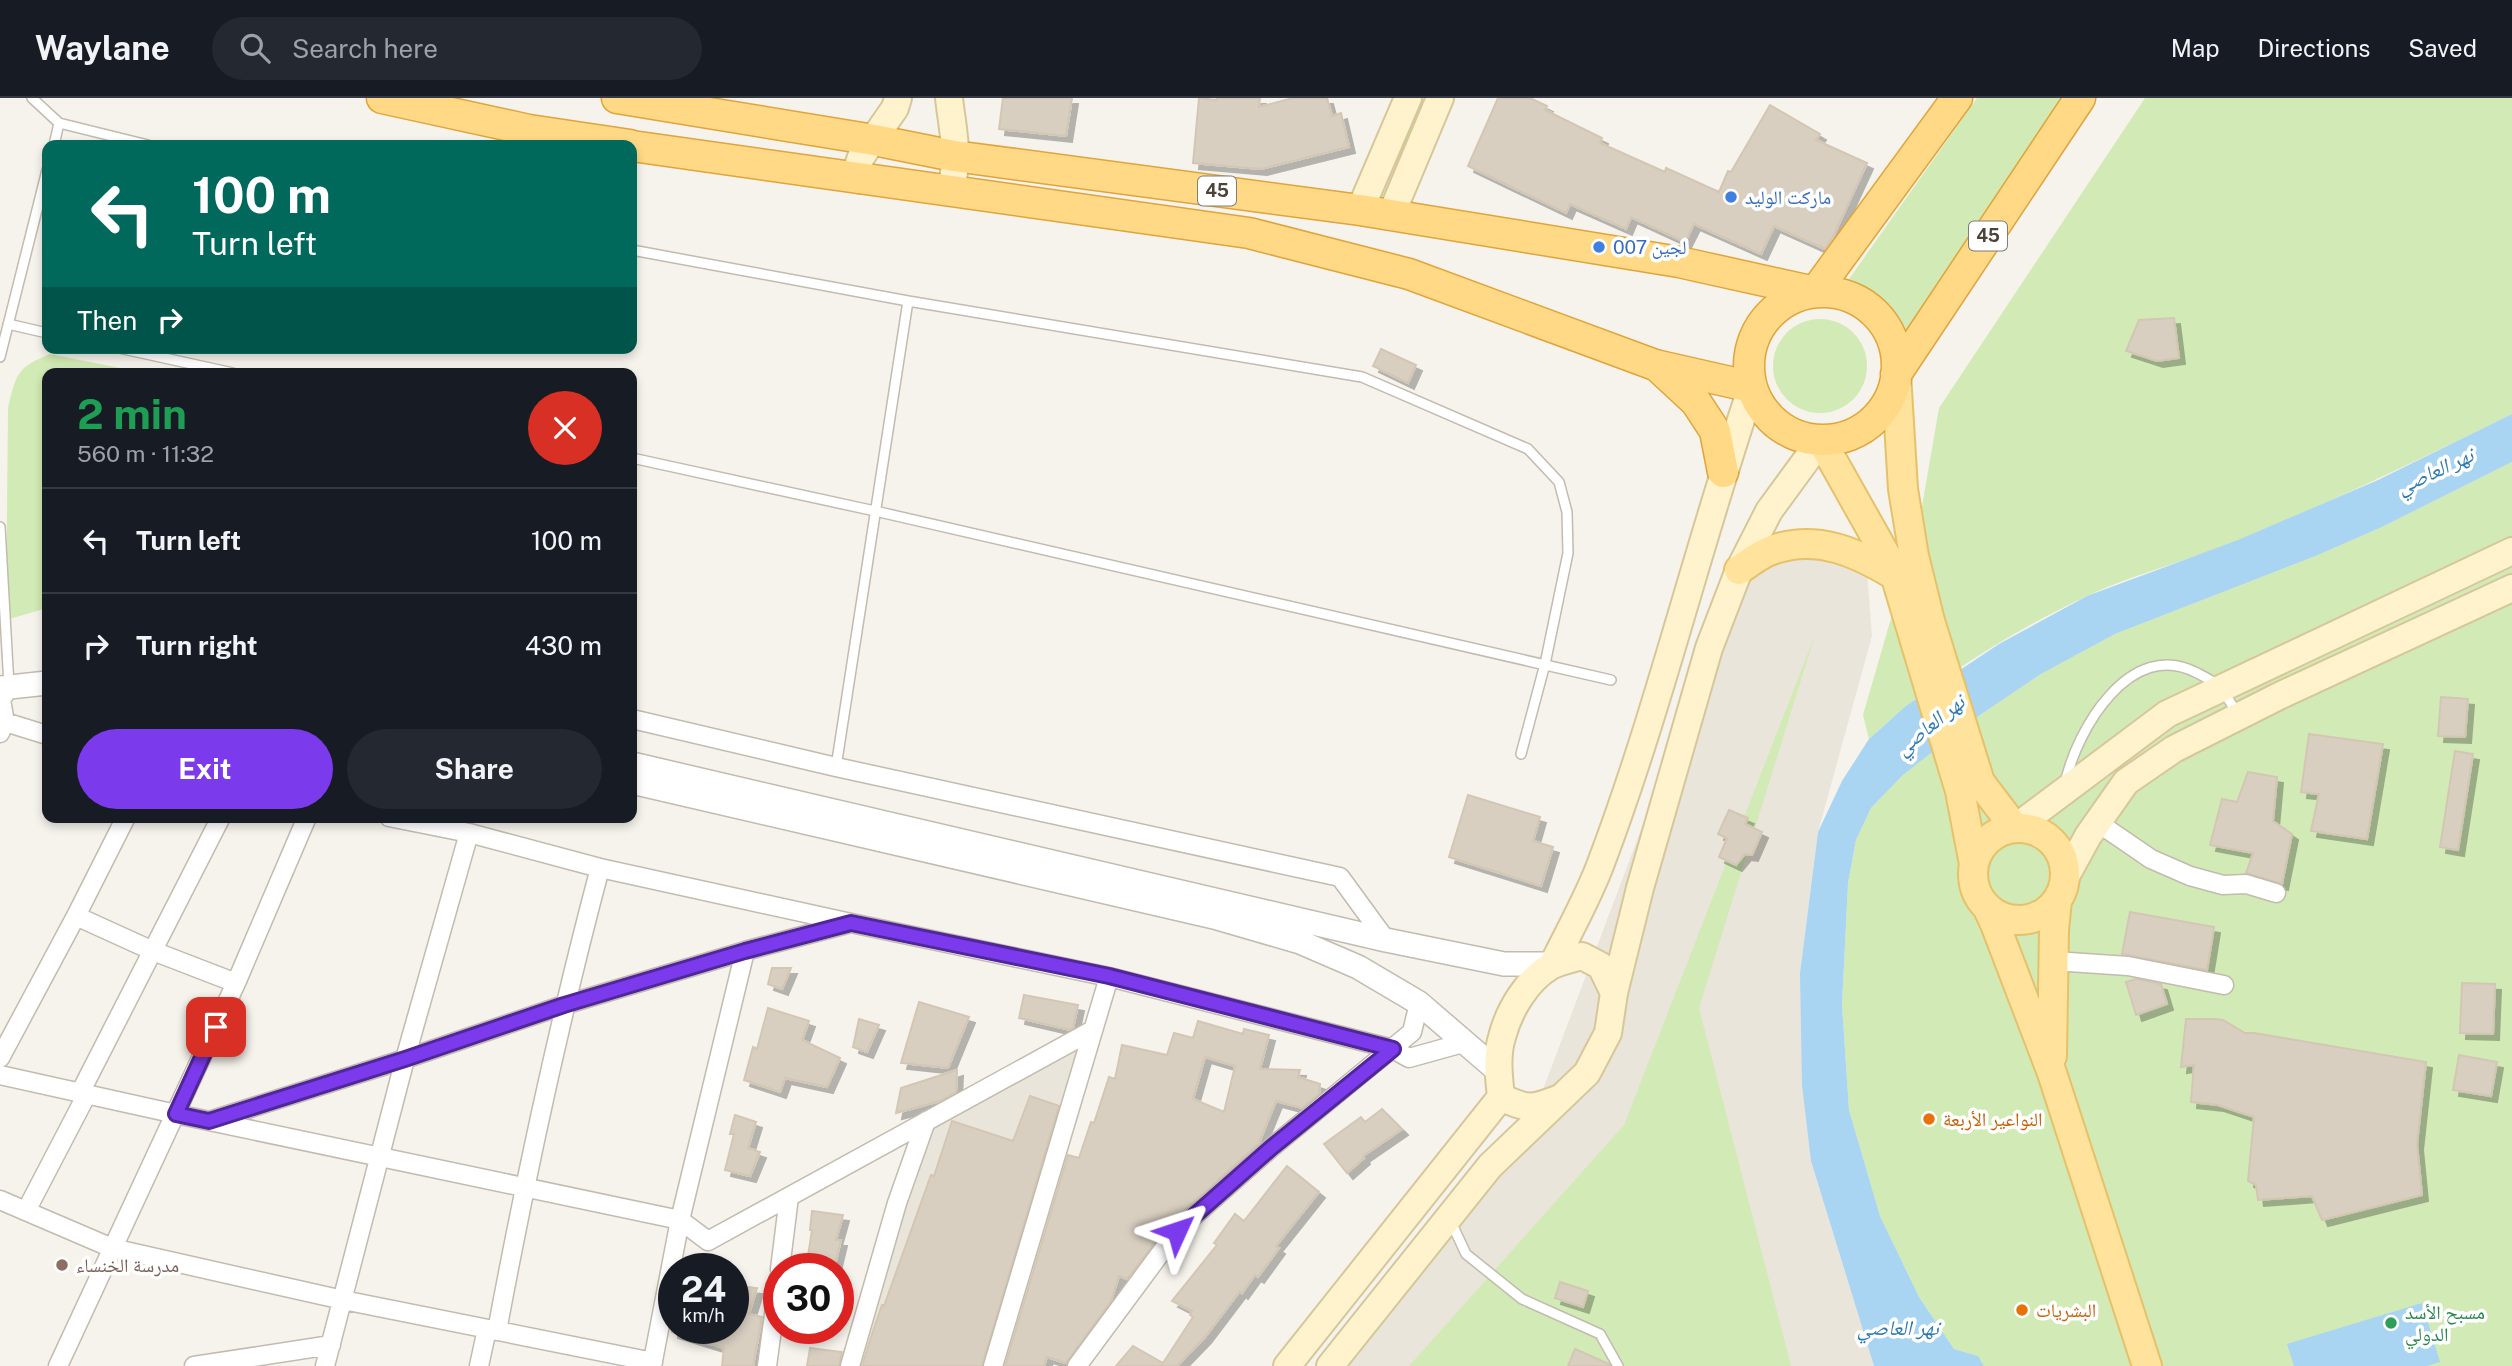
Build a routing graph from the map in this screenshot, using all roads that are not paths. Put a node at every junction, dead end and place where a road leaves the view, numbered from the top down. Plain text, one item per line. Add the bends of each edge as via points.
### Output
1 (32, 98) edge
2 (382, 98) edge
3 (617, 98) edge
4 (898, 98) edge
5 (949, 98) edge
6 (1408, 98) edge
7 (1440, 98) edge
8 (1957, 98) edge
9 (2080, 98) edge
10 (59, 123) junction
11 (55, 140) edge
12 (128, 140) edge
13 (597, 140) edge
14 (874, 140) junction
15 (637, 146) edge
16 (954, 156) junction
17 (860, 180) junction
18 (42, 190) edge
19 (948, 191) junction
20 (1360, 210) junction
21 (1391, 215) junction
22 (637, 251) edge
23 (1815, 292) junction
24 (908, 301) junction
25 (8, 324) junction
26 (42, 332) edge
27 (146, 354) edge
28 (0, 357) edge
29 (1655, 365) junction
30 (210, 368) edge
31 (1896, 373) junction
32 (1752, 387) junction
33 (1821, 440) junction
34 (637, 459) edge
35 (1723, 472) junction
36 (875, 511) junction
37 (0, 527) edge
38 (2512, 551) edge
39 (1739, 570) junction
40 (1894, 575) junction
41 (2512, 588) edge
42 (1924, 638) junction
43 (1545, 664) junction
44 (1611, 680) dead end
45 (42, 685) edge
46 (2220, 688) junction
47 (42, 697) edge
48 (2, 705) edge
49 (2239, 716) junction
50 (637, 720) edge
51 (42, 732) edge
52 (1521, 754) dead end
53 (637, 765) edge
54 (836, 767) junction
55 (637, 783) edge
56 (1970, 787) junction
57 (2064, 789) junction
58 (2098, 822) junction
59 (123, 823) edge
60 (219, 823) edge
61 (304, 823) edge
62 (419, 823) edge
63 (2015, 828) junction
64 (469, 833) junction
65 (1974, 864) junction
66 (600, 868) junction
67 (2061, 889) junction
68 (2276, 893) dead end
69 (1987, 907) junction
70 (76, 916) junction
71 (851, 923) junction
72 (1386, 940) junction
73 (153, 951) junction
74 (745, 951) junction
75 (2054, 961) junction
76 (1553, 964) junction
77 (1109, 976) junction
78 (236, 983) junction
79 (2224, 985) dead end
80 (1614, 993) junction
81 (1419, 1003) junction
82 (564, 1005) junction
83 (1094, 1030) junction
84 (1463, 1043) junction
85 (1393, 1049) junction
86 (0, 1058) edge
87 (405, 1059) junction
88 (1498, 1070) junction
89 (2052, 1073) junction
90 (0, 1075) edge
91 (83, 1093) junction
92 (1501, 1097) junction
93 (1560, 1098) junction
94 (176, 1114) junction
95 (209, 1121) junction
96 (926, 1121) junction
97 (380, 1156) junction
98 (524, 1188) junction
99 (789, 1197) junction
100 (0, 1200) edge
101 (26, 1211) junction
102 (1448, 1218) junction
103 (680, 1220) junction
104 (112, 1248) junction
105 (782, 1253) edge
106 (343, 1300) junction
107 (492, 1330) junction
108 (770, 1344) edge
109 (331, 1345) junction
110 (652, 1364) edge
111 (58, 1366) edge
112 (194, 1366) edge
113 (325, 1366) edge
114 (479, 1366) edge
115 (767, 1366) edge
116 (850, 1366) edge
117 (993, 1366) edge
118 (1077, 1366) edge
119 (1287, 1366) edge
120 (1330, 1366) edge
121 (1618, 1366) edge
122 (2147, 1366) edge

1 - 10 lane
2 - 13 highway, 45
3 - 14 highway, 45
4 - 14 main road
5 - 16 main road
6 - 20 main road
7 - 21 main road
8 - 23 highway
9 - 31 highway, 45
10 - 11 lane
10 - 12 lane
14 - 16 highway, 45
14 - 17 main road via 861,158
15 - 17 highway, 45
16 - 19 main road via 956,172
16 - 20 highway, 45
17 - 19 highway, 45
18 - 25 lane
19 - 29 highway, 45 via 1249,233 1409,274
20 - 21 highway, 45
21 - 23 highway, 45 via 1679,262
22 - 24 lane
23 - 31 highway via 1852,297 1881,319 1896,353
23 - 32 highway via 1781,304 1762,325 1751,350
24 - 36 lane
24 - 43 lane via 1362,377 1528,449 1559,482 1567,512 1567,553
25 - 26 lane
25 - 28 lane
27 - 30 lane
29 - 32 highway, 45
29 - 35 highway via 1696,402 1714,431
31 - 33 highway via 1893,390 1872,421 1857,432
31 - 42 main road via 1903,489
32 - 33 highway via 1771,419 1802,437
32 - 35 main road
33 - 39 main road via 1769,511
33 - 40 main road
34 - 36 lane
35 - 76 main road via 1685,606 1600,866
36 - 43 lane
36 - 54 lane
37 - 48 lane
38 - 46 main road
39 - 40 main road via 1770,551 1800,543 1834,546
39 - 80 main road via 1709,648
40 - 42 main road
41 - 49 main road
42 - 56 main road
43 - 44 lane
43 - 52 lane
45 - 48 street
46 - 49 lane
46 - 57 main road via 2167,714
46 - 57 lane via 2186,667 2163,664 2136,674 2105,698 2087,725
47 - 48 street
48 - 51 street
49 - 58 main road via 2174,749 2126,782
50 - 54 street
53 - 72 street
54 - 72 street via 1340,877
55 - 81 street via 1214,917 1300,942 1358,967
56 - 63 main road
56 - 65 main road
57 - 63 main road
58 - 67 main road
58 - 68 street via 2151,859 2190,876
59 - 70 street
60 - 73 street
61 - 78 street
62 - 64 street
63 - 65 main road via 1993,836
63 - 67 main road via 2037,832 2055,845 2062,855
64 - 66 street
64 - 87 street
65 - 69 main road via 1975,887
66 - 71 street
66 - 82 street
67 - 69 main road via 2040,915 2029,919 2006,919
67 - 75 main road
69 - 89 main road
70 - 73 street
70 - 86 street
71 - 74 street
71 - 77 street
72 - 76 street via 1504,964
73 - 78 street
73 - 91 street
74 - 82 street
74 - 103 street
75 - 79 street via 2128,967
75 - 89 main road
76 - 80 main road via 1583,956 1601,966
76 - 88 main road via 1535,977 1515,1006 1501,1038
77 - 83 street
77 - 85 street
78 - 94 street
80 - 93 main road via 1603,1043 1587,1073
81 - 84 street
81 - 85 street via 1412,1032
82 - 87 street
82 - 98 street
83 - 96 street
83 - 117 street
84 - 85 street via 1409,1058
84 - 88 street
85 - 118 street via 1177,1231
87 - 95 street
87 - 97 street
88 - 92 main road
89 - 122 main road
90 - 91 street
91 - 94 street
91 - 101 street
92 - 93 main road via 1521,1107 1536,1108
92 - 119 main road
93 - 102 main road via 1490,1166
94 - 95 street
94 - 104 street
95 - 97 street
96 - 99 street
96 - 116 street
97 - 98 street
97 - 106 street
98 - 103 street
98 - 107 street
99 - 103 street via 708,1241
99 - 105 street
100 - 101 street
101 - 104 street
102 - 120 main road
102 - 121 lane via 1466,1254 1522,1299 1600,1334
103 - 110 street
104 - 106 street
104 - 111 street
106 - 107 street
106 - 109 street
107 - 110 street
107 - 114 street
108 - 115 street
109 - 112 street
109 - 113 street

